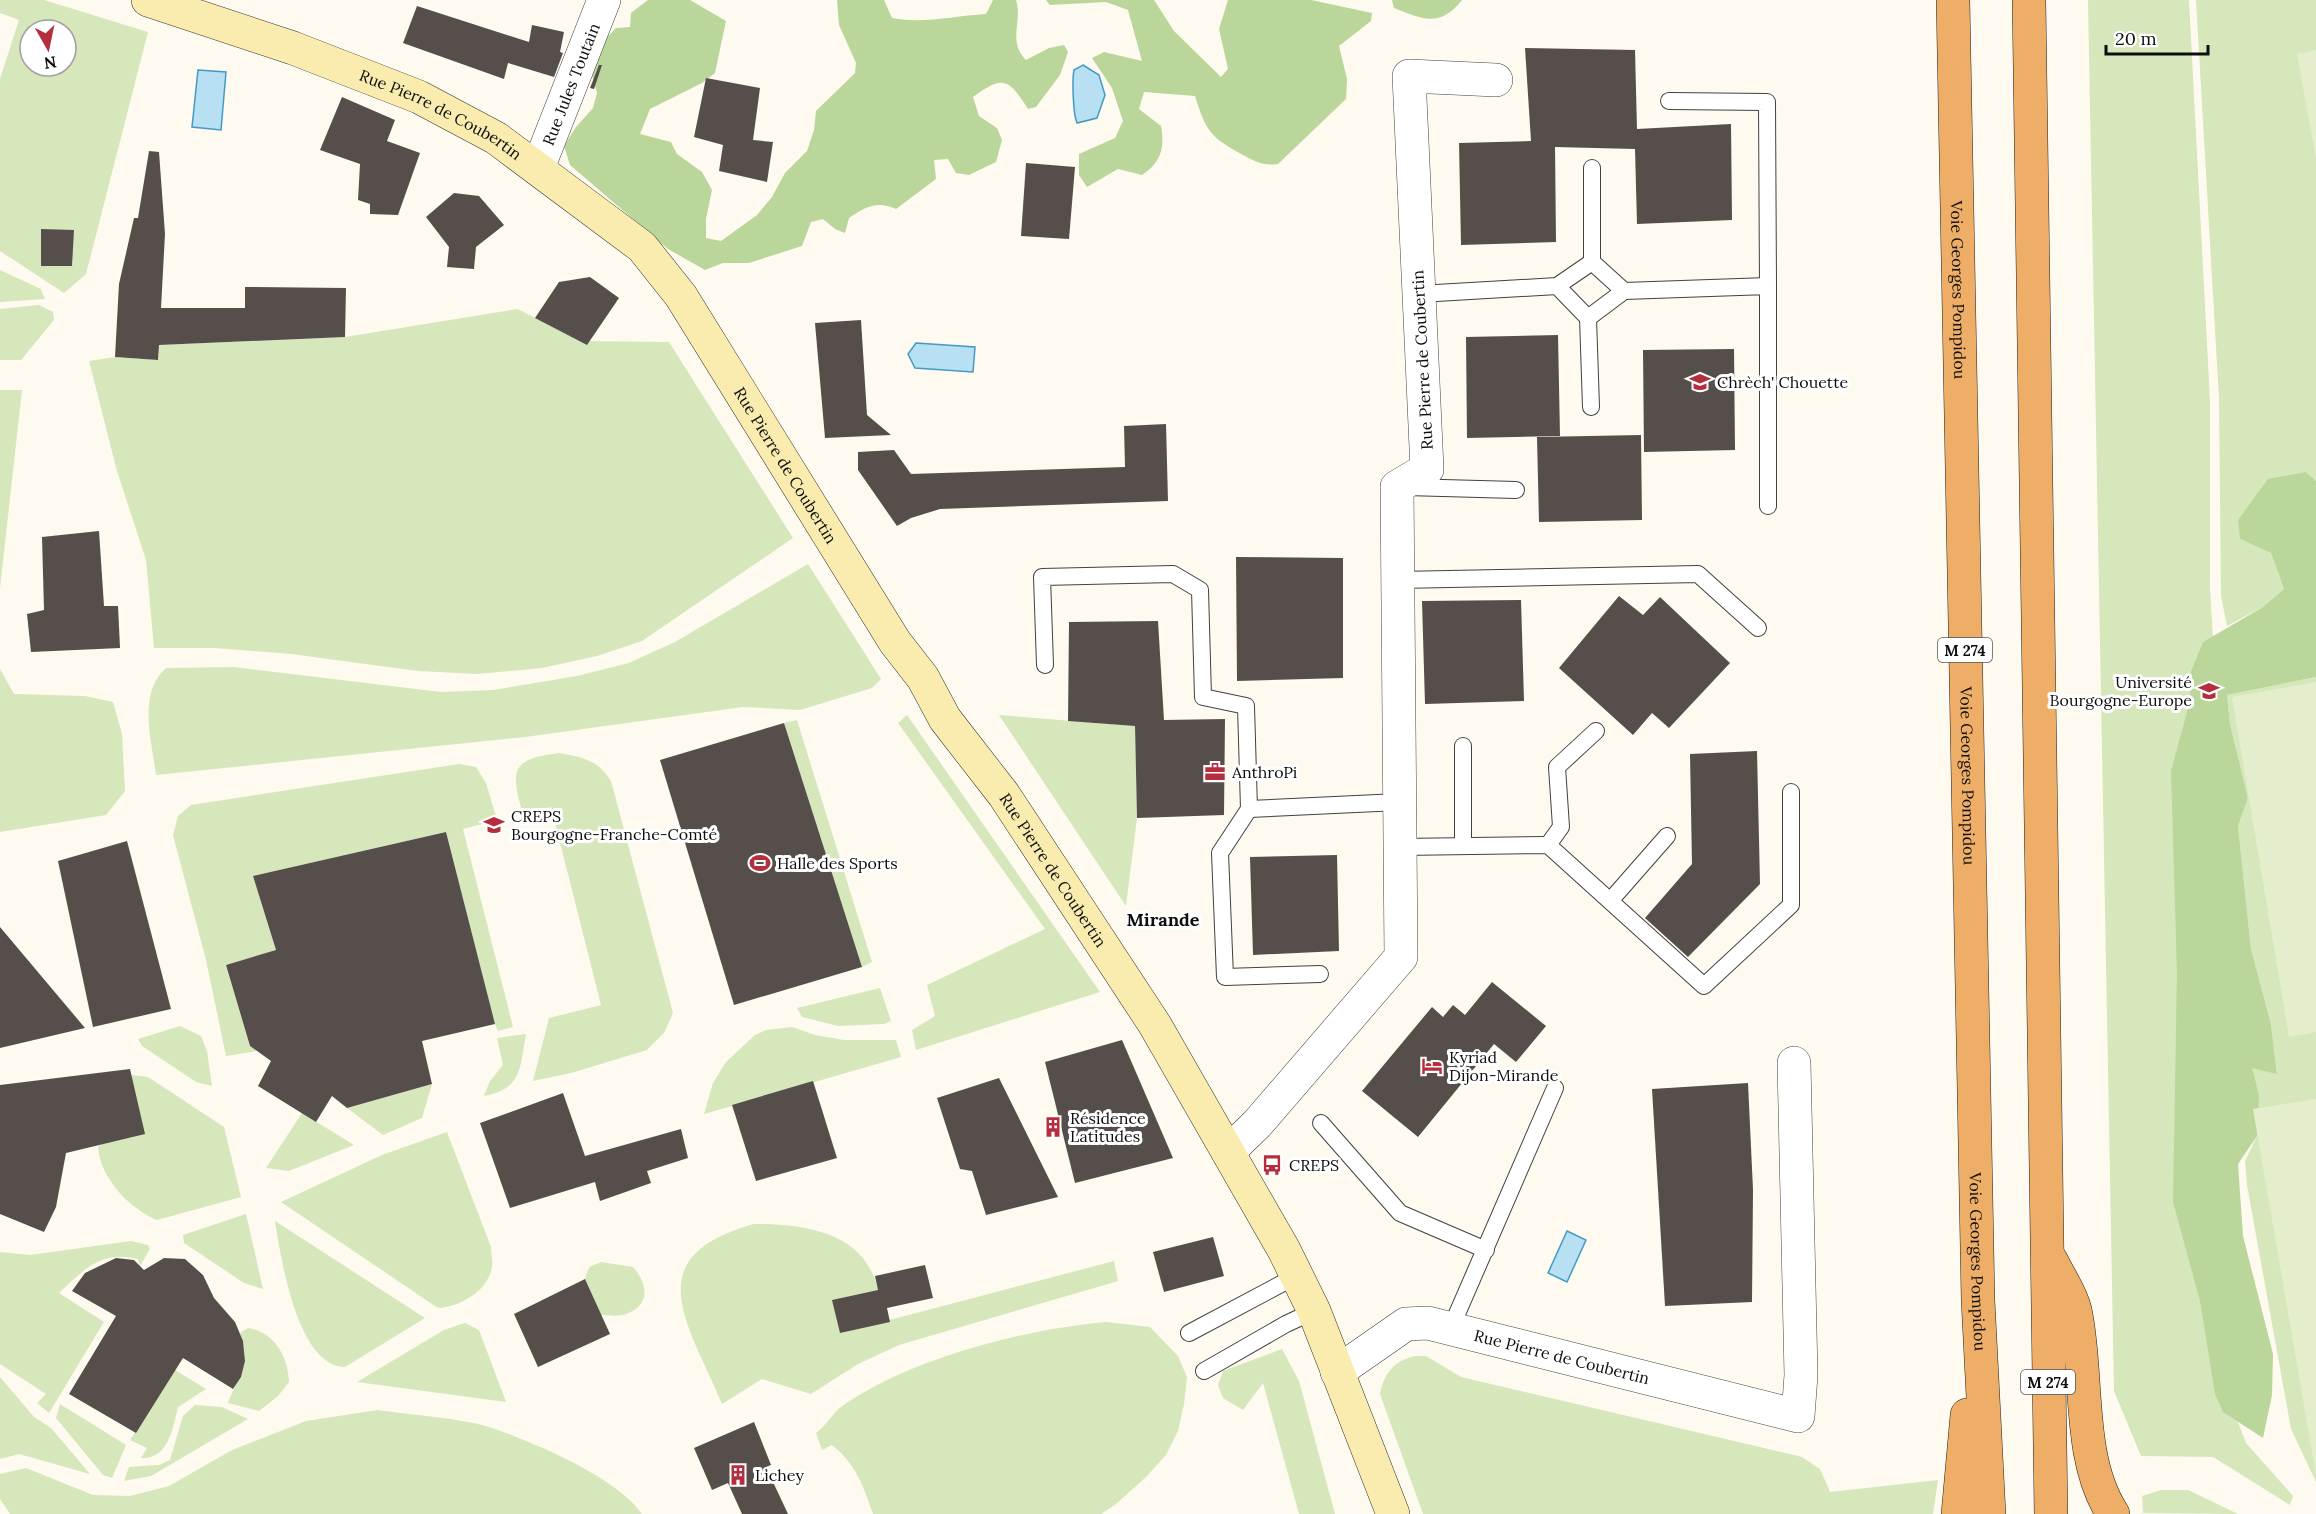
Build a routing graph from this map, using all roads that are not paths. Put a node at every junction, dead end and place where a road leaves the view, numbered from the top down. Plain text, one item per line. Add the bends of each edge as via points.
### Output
1 (148, 0) edge
2 (604, 0) edge
3 (1953, 0) edge
4 (2029, 0) edge
5 (1496, 80) dead end
6 (1669, 101) dead end
7 (538, 168) junction
8 (1592, 168) dead end
9 (1592, 262) junction
10 (1557, 286) junction
11 (1768, 286) junction
12 (1624, 291) junction
13 (1419, 294) junction
14 (1588, 318) junction
15 (1591, 407) dead end
16 (1397, 487) junction
17 (1516, 490) dead end
18 (1768, 506) dead end
19 (1398, 580) junction
20 (1758, 628) dead end
21 (1045, 665) dead end
22 (1596, 731) dead end
23 (1463, 746) dead end
24 (1791, 792) dead end
25 (1399, 802) junction
26 (1249, 809) junction
27 (1667, 836) dead end
28 (1548, 845) junction
29 (1463, 846) junction
30 (1400, 848) junction
31 (1610, 901) junction
32 (1320, 974) dead end
33 (1794, 1063) dead end
34 (1555, 1088) dead end
35 (1321, 1123) dead end
36 (1228, 1152) junction
37 (2046, 1250) junction
38 (1486, 1251) junction
39 (1298, 1275) junction
40 (1978, 1300) junction
41 (1314, 1311) junction
42 (1450, 1330) junction
43 (1189, 1333) dead end
44 (1204, 1371) dead end
45 (1337, 1372) junction
46 (1393, 1514) edge
47 (1958, 1514) edge
48 (1989, 1514) edge
49 (2051, 1514) edge
50 (2113, 1514) edge

1 - 7 main road, Rue Pierre de Coubertin via 293,48 418,97 496,138
2 - 7 street, Rue Jules Toutain
3 - 40 highway, Voie Georges Pompidou / M 274
4 - 37 highway, M 274
5 - 13 street, Rue Pierre de Coubertin via 1409,76
6 - 11 lane via 1767,102
7 - 36 main road, Rue Pierre de Coubertin via 642,247 681,296 895,642 923,678 945,719 1004,795 1155,1025
8 - 9 lane
9 - 10 lane
9 - 12 lane
10 - 13 lane
10 - 14 lane
11 - 12 lane
11 - 18 lane
12 - 14 lane
13 - 16 street, Rue Pierre de Coubertin via 1427,469
14 - 15 lane
16 - 17 lane
16 - 19 street
19 - 20 lane via 1698,574
19 - 25 street
21 - 26 lane via 1042,577 1173,574 1200,591 1203,697 1246,706
22 - 28 lane via 1557,767 1560,827
23 - 29 lane
24 - 31 lane via 1791,905 1704,986
25 - 26 lane
25 - 30 street
26 - 32 lane via 1220,853 1225,977
27 - 31 lane
28 - 29 lane
28 - 31 lane
29 - 30 lane
30 - 36 street via 1401,957 1257,1124
33 - 42 street, Rue Pierre de Coubertin via 1801,1375 1798,1416
34 - 38 lane
35 - 38 lane via 1400,1213
36 - 39 main road, Rue Pierre de Coubertin
37 - 49 highway, M 274
37 - 50 highway via 2075,1308 2088,1437 2099,1482
38 - 42 lane
39 - 41 main road, Rue Pierre de Coubertin
39 - 43 lane
40 - 47 highway
40 - 48 highway, Voie Georges Pompidou / M 274
41 - 44 lane
41 - 45 main road, Rue Pierre de Coubertin
42 - 45 street, Rue Pierre de Coubertin via 1428,1323 1406,1324
45 - 46 main road, Rue Pierre de Coubertin

